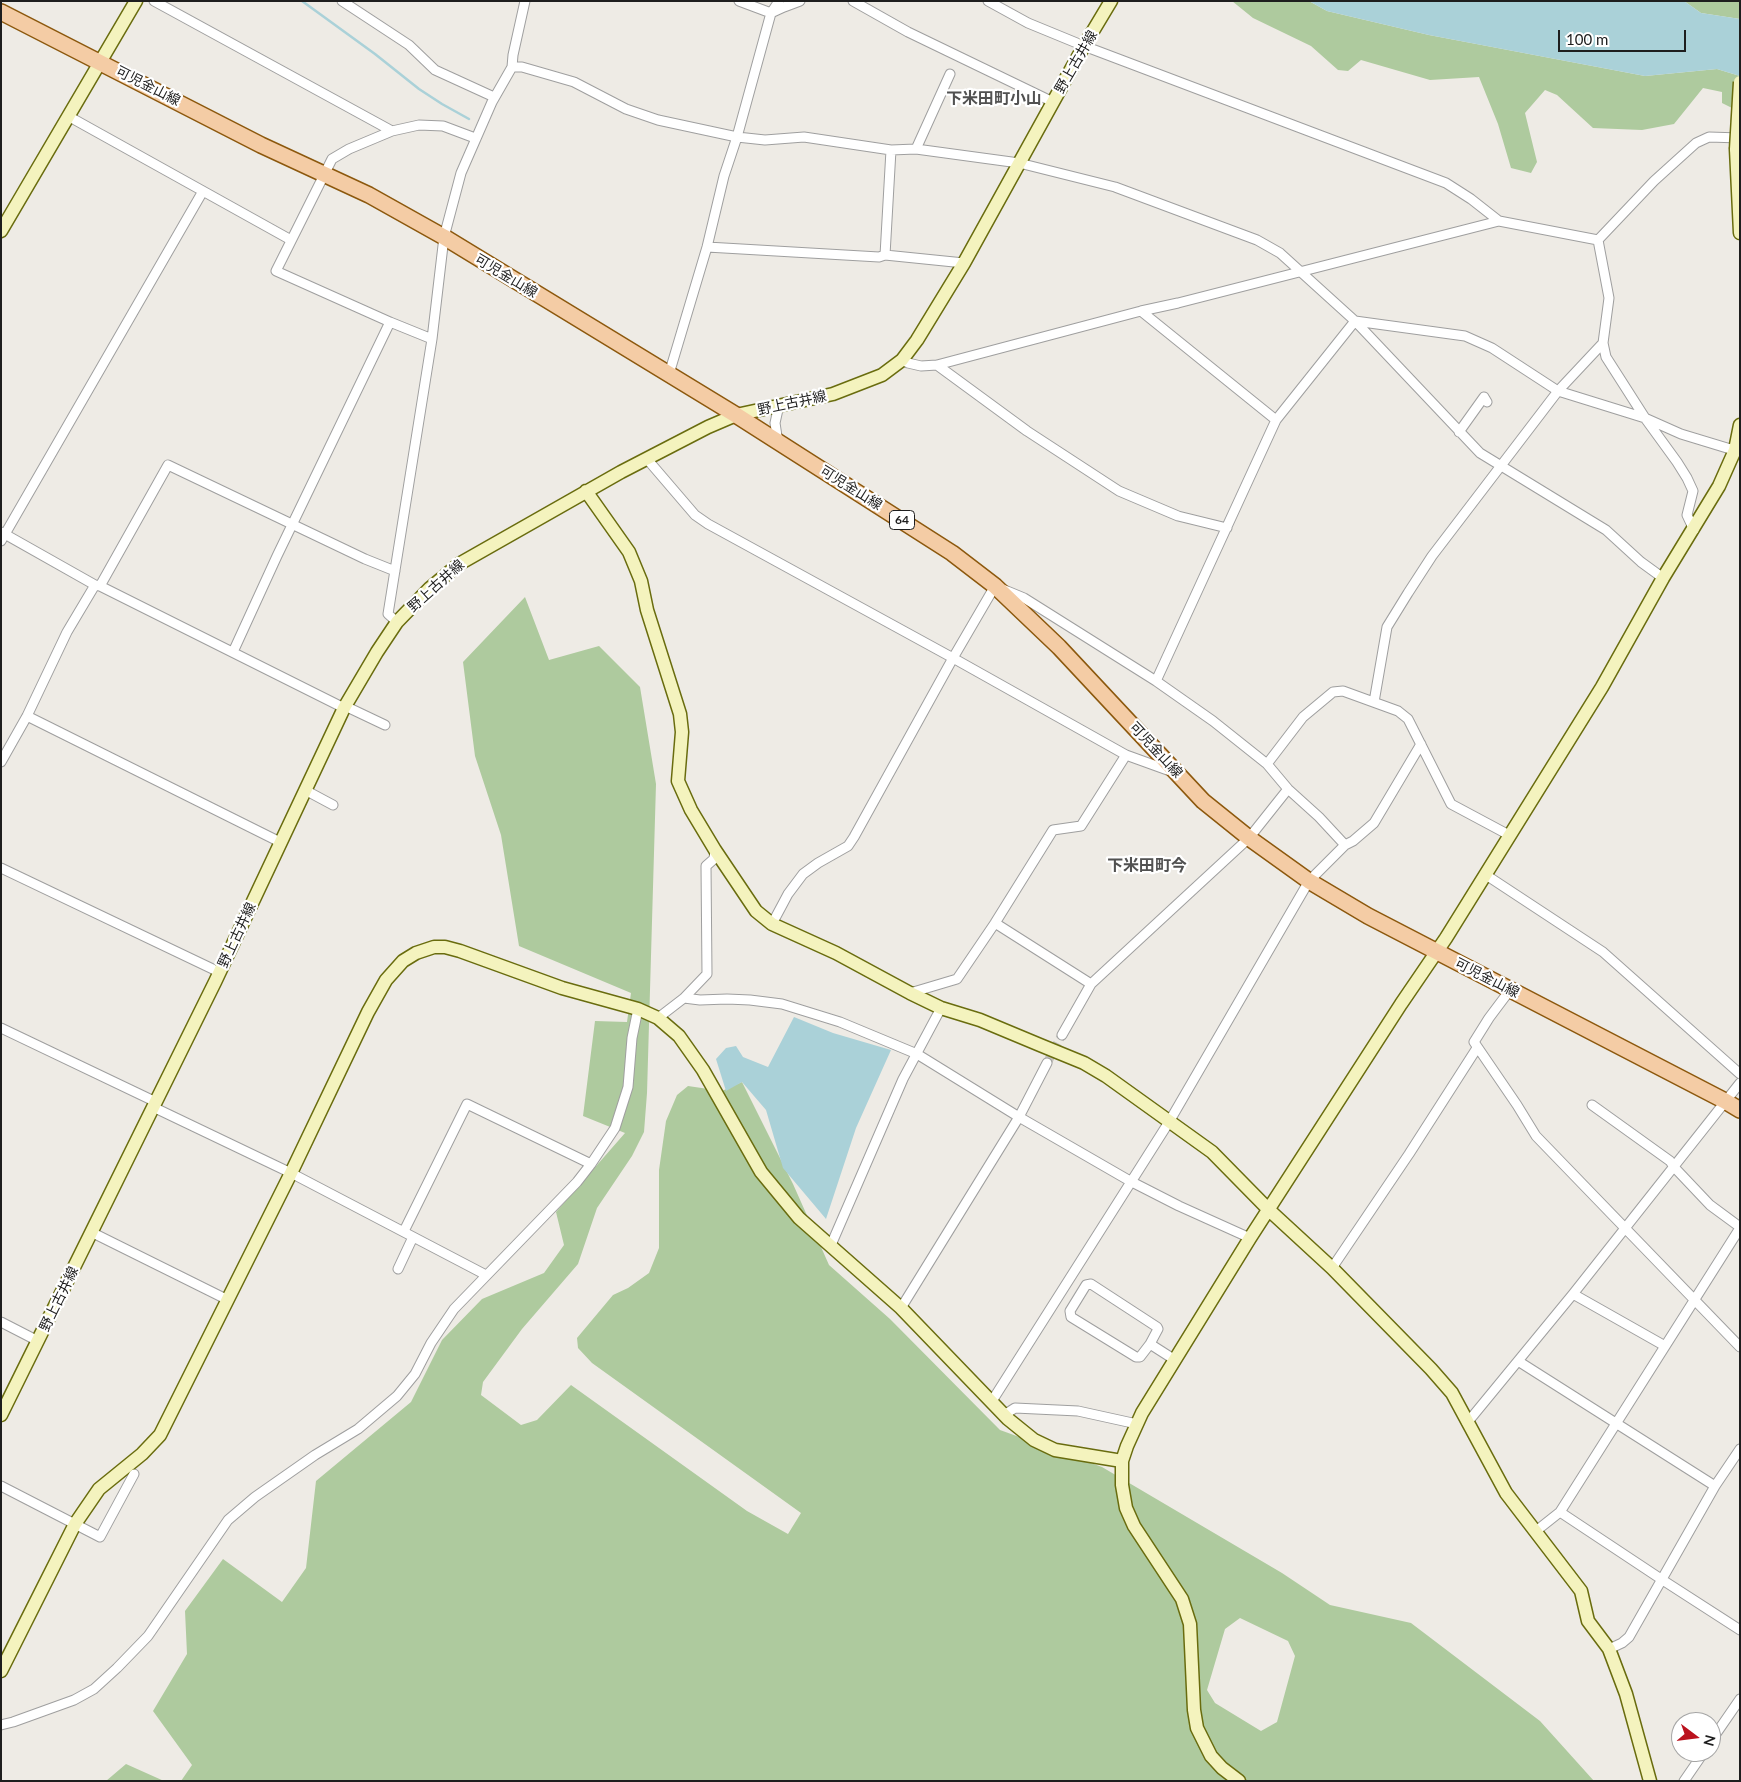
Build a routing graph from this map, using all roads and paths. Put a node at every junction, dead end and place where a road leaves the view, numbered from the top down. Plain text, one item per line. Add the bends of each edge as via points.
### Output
1 (136, 1) edge
2 (154, 1) edge
3 (342, 1) edge
4 (525, 1) edge
5 (739, 1) edge
6 (779, 1) edge
7 (800, 1) edge
8 (853, 1) edge
9 (988, 1) edge
10 (1111, 1) edge
11 (1, 12) edge
12 (771, 14) junction
13 (1084, 46) junction
14 (101, 62) junction
15 (512, 66) junction
16 (950, 74) dead end
17 (1740, 82) edge
18 (494, 98) junction
19 (1053, 102) junction
20 (68, 116) junction
21 (392, 131) junction
22 (737, 137) junction
23 (475, 138) junction
24 (1738, 144) edge
25 (916, 149) junction
26 (891, 150) junction
27 (1019, 163) junction
28 (324, 173) junction
29 (203, 191) junction
30 (1499, 221) junction
31 (1, 231) edge
32 (1740, 234) edge
33 (444, 237) junction
34 (291, 240) junction
35 (1598, 240) junction
36 (707, 247) junction
37 (885, 255) junction
38 (964, 263) junction
39 (1301, 272) junction
40 (1141, 311) junction
41 (1355, 321) junction
42 (390, 322) junction
43 (432, 339) junction
44 (1603, 343) junction
45 (902, 360) junction
46 (938, 365) junction
47 (669, 374) junction
48 (1558, 391) junction
49 (1487, 402) dead end
50 (779, 405) junction
51 (736, 415) junction
52 (1645, 418) junction
53 (1276, 420) junction
54 (1740, 425) edge
55 (1460, 432) junction
56 (780, 442) junction
57 (1738, 451) edge
58 (647, 459) junction
59 (1501, 467) junction
60 (586, 491) junction
61 (292, 525) junction
62 (1227, 528) junction
63 (1694, 530) junction
64 (3, 536) edge
65 (395, 571) junction
66 (1663, 578) junction
67 (98, 585) junction
68 (995, 586) junction
69 (397, 622) junction
70 (233, 652) junction
71 (953, 658) junction
72 (1156, 681) junction
73 (1374, 702) junction
74 (345, 707) junction
75 (27, 716) junction
76 (386, 725) dead end
77 (1421, 744) junction
78 (1126, 755) junction
79 (1, 762) edge
80 (1267, 764) junction
81 (1180, 775) junction
82 (1288, 789) junction
83 (305, 790) junction
84 (333, 805) dead end
85 (1509, 835) junction
86 (1249, 838) junction
87 (280, 842) junction
88 (1345, 845) junction
89 (715, 850) junction
90 (1, 868) edge
91 (1486, 875) junction
92 (1309, 881) junction
93 (995, 923) junction
94 (772, 924) junction
95 (1437, 952) junction
96 (219, 972) junction
97 (1091, 984) junction
98 (1510, 990) junction
99 (910, 993) junction
100 (684, 998) junction
101 (941, 1008) junction
102 (638, 1009) junction
103 (658, 1018) junction
104 (1, 1028) edge
105 (1062, 1035) tunnel mouth
106 (1477, 1048) junction
107 (917, 1054) junction
108 (1048, 1062) tunnel mouth
109 (1740, 1074) edge
110 (1740, 1083) edge
111 (1726, 1101) junction
112 (155, 1104) junction
113 (1592, 1105) dead end
114 (1740, 1110) edge
115 (1020, 1116) junction
116 (1169, 1122) junction
117 (591, 1164) junction
118 (1674, 1167) junction
119 (291, 1174) junction
120 (1130, 1182) junction
121 (1269, 1210) junction
122 (1740, 1228) edge
123 (1624, 1229) junction
124 (404, 1231) junction
125 (91, 1232) junction
126 (413, 1237) junction
127 (1250, 1238) junction
128 (831, 1246) junction
129 (1332, 1268) junction
130 (398, 1269) dead end
131 (486, 1275) junction
132 (1573, 1294) junction
133 (228, 1300) junction
134 (1695, 1300) junction
135 (901, 1308) junction
136 (1, 1322) edge
137 (38, 1341) junction
138 (1150, 1344) junction
139 (1665, 1346) junction
140 (1740, 1347) edge
141 (1175, 1360) junction
142 (1518, 1361) junction
143 (992, 1401) junction
144 (1, 1415) edge
145 (1004, 1415) junction
146 (1468, 1423) junction
147 (1615, 1423) junction
148 (1137, 1424) junction
149 (1740, 1449) edge
150 (1122, 1461) junction
151 (134, 1474) dead end
152 (1, 1486) edge
153 (1715, 1486) junction
154 (1560, 1512) junction
155 (75, 1524) junction
156 (1536, 1531) junction
157 (1661, 1579) junction
158 (1740, 1630) edge
159 (1609, 1648) junction
160 (1, 1671) edge
161 (1740, 1699) edge
162 (1, 1724) edge
163 (1721, 1727) edge
164 (1697, 1762) edge
165 (1239, 1781) edge
166 (1650, 1781) edge
167 (1684, 1781) edge

1 - 14 street
2 - 21 street
3 - 18 street via 409,45 435,70
4 - 15 street
5 - 12 street
6 - 12 street
7 - 12 street
8 - 19 street via 908,32
9 - 13 street via 1022,20
10 - 13 street, 野上古井線
11 - 14 main road, 可児金山線 / 64
12 - 22 street
13 - 19 street, 野上古井線
13 - 30 street via 1446,182
14 - 20 street
14 - 28 main road, 可児金山線 / 64 via 261,145
15 - 18 street
15 - 22 street via 574,82 626,109 658,120
16 - 25 street
17 - 24 street, bridge
18 - 23 street
19 - 27 street, 野上古井線
20 - 29 street
20 - 31 street
21 - 23 street via 443,126
21 - 28 street via 332,159
22 - 26 street via 765,140 804,137
22 - 36 street
23 - 33 street via 461,173
24 - 32 street
24 - 35 street via 1709,137 1696,142
25 - 26 street
25 - 27 street
26 - 37 street
27 - 38 street, 野上古井線
27 - 39 street via 1115,187 1257,240 1280,253
28 - 33 main road, 可児金山線 / 64
28 - 34 street
29 - 34 street
29 - 64 street
30 - 35 street
30 - 39 street
33 - 43 street
33 - 47 main road, 可児金山線 / 64
34 - 42 street via 276,271
35 - 44 street via 1609,298
36 - 37 street
36 - 47 street
37 - 38 street
38 - 45 street, 野上古井線
39 - 40 street
39 - 41 street
40 - 46 street
40 - 53 street
41 - 48 street via 1465,336 1492,348
41 - 53 street
41 - 55 street
42 - 43 street
42 - 61 street
43 - 65 street
44 - 48 street
44 - 52 street via 1606,357
45 - 46 street via 921,366
45 - 50 street, 野上古井線 via 882,375 833,394
46 - 62 street via 1028,431 1120,491 1178,516
47 - 51 main road, 可児金山線 / 64
48 - 52 street
48 - 59 street
49 - 55 street via 1484,397
50 - 51 street, 野上古井線
50 - 56 street via 775,423
51 - 56 main road, 可児金山線 / 64
51 - 58 street, 野上古井線
52 - 57 street via 1681,434
52 - 63 street via 1677,462 1693,491 1687,515
53 - 62 street
54 - 57 street
55 - 59 street via 1480,453
56 - 68 main road, 可児金山線 / 64 via 952,553
57 - 63 street
58 - 60 street, 野上古井線
58 - 71 street via 695,516
59 - 66 street via 1606,530
59 - 73 street via 1432,556 1387,627
60 - 69 street, 野上古井線 via 458,564
60 - 89 street via 629,552 641,581 680,714 682,732 678,781
61 - 65 street
61 - 67 street via 168,465
61 - 70 street
62 - 72 street
63 - 66 street
64 - 67 street
65 - 69 street via 388,614
66 - 85 street via 1602,687
67 - 70 street
67 - 75 street via 67,632
68 - 71 street
68 - 72 street via 1024,598
68 - 81 main road, 可児金山線 / 64 via 1059,647
69 - 74 street, 野上古井線
70 - 74 street
71 - 78 street
71 - 94 street via 848,846 803,874
72 - 80 street
73 - 77 street via 1398,711 1408,719
73 - 80 street via 1342,691 1333,692 1303,717
74 - 76 street
74 - 83 street, 野上古井線
75 - 79 street
75 - 87 street
77 - 85 street via 1451,804
77 - 88 street via 1374,823 1354,842
78 - 81 street
78 - 93 street via 1081,826 1053,830
80 - 82 street
81 - 86 main road, 可児金山線 / 64 via 1202,800
82 - 86 street
82 - 88 street
83 - 84 street
83 - 87 street, 野上古井線
85 - 91 street
86 - 92 main road, 可児金山線 / 64
86 - 97 street
87 - 96 street, 野上古井線
88 - 92 street
89 - 94 street via 756,910
89 - 100 street via 714,859 706,866 707,974
90 - 96 street
91 - 95 street
91 - 109 street via 1603,952
92 - 95 main road, 可児金山線 / 64
92 - 116 street
93 - 97 street
93 - 99 street via 957,978
94 - 99 street via 836,953
95 - 98 main road, 可児金山線 / 64
95 - 121 street
96 - 112 street, 野上古井線
97 - 105 street
98 - 106 street via 1474,1042
98 - 111 main road, 可児金山線 / 64
99 - 101 street
100 - 103 street
100 - 107 street via 727,998 782,1004 840,1022
101 - 107 street
101 - 116 street via 980,1020 1084,1063
102 - 103 street
102 - 117 street via 628,1087 615,1128
102 - 119 street via 562,988 445,947 416,953 403,961 386,980
103 - 128 street via 679,1036 703,1070 761,1172 799,1218
104 - 112 street
106 - 123 street via 1536,1136
106 - 129 street
107 - 115 street
107 - 128 street
108 - 115 street
110 - 111 street
111 - 114 main road, 可児金山線 / 64
111 - 118 street
112 - 119 street
112 - 125 street, 野上古井線
113 - 118 street
115 - 120 street
115 - 135 street
116 - 120 street
116 - 121 street via 1212,1152
117 - 124 street via 467,1104
117 - 131 street
118 - 122 street via 1710,1205
118 - 123 street
119 - 124 street
119 - 133 street
120 - 127 street
120 - 143 street
121 - 127 street
121 - 129 street
122 - 134 street
123 - 132 street
123 - 134 street
124 - 126 street
125 - 133 street
125 - 137 street, 野上古井線
126 - 130 street
126 - 131 street
127 - 141 street
128 - 135 street
129 - 146 street via 1431,1368 1452,1393
131 - 162 street via 454,1308 415,1374 397,1396 358,1429 314,1455 228,1520 148,1636 117,1668 94,1689 74,1700
132 - 139 street
132 - 142 street
133 - 155 street via 160,1435 99,1489
134 - 139 street
134 - 140 street
135 - 143 street
136 - 137 street
137 - 144 street, 野上古井線
138 - 138 street via 1157,1327 1091,1284 1086,1285 1070,1310 1071,1317 1136,1357 1140,1357
138 - 141 street
139 - 147 street
141 - 148 street
142 - 146 street
142 - 147 street
143 - 145 street
145 - 148 street via 1014,1408 1078,1411
145 - 150 street via 1034,1440 1055,1450
146 - 156 street via 1506,1493
147 - 153 street
147 - 154 street
148 - 150 street
149 - 153 street
150 - 165 street via 1126,1508 1134,1526 1182,1599 1190,1624 1197,1728 1211,1756
151 - 155 street via 100,1537
152 - 155 street
153 - 157 street
154 - 156 street
154 - 157 street
155 - 160 street
156 - 159 street via 1581,1591 1588,1620
157 - 158 street
157 - 159 street via 1629,1637
159 - 166 street via 1626,1694
161 - 163 street
164 - 167 street

